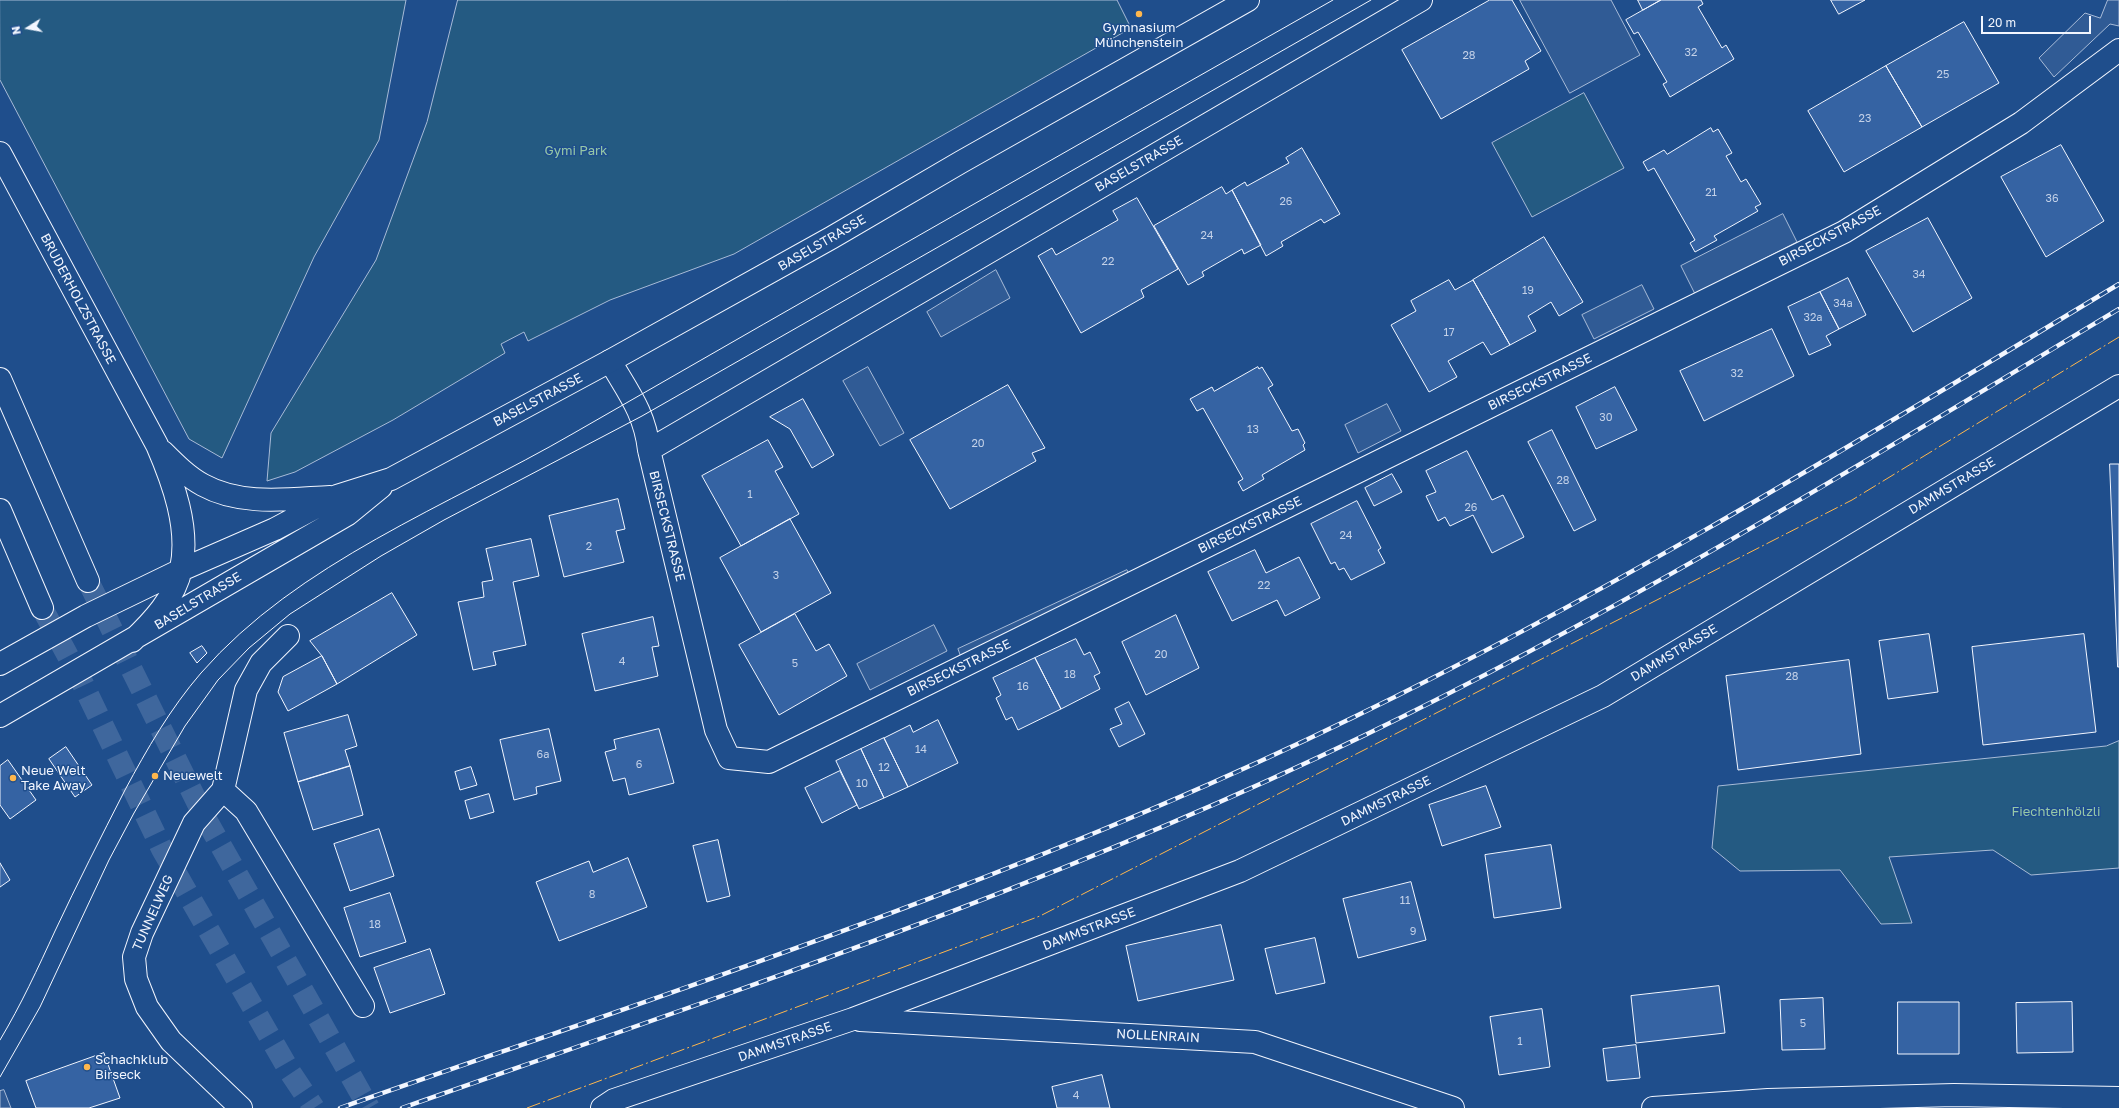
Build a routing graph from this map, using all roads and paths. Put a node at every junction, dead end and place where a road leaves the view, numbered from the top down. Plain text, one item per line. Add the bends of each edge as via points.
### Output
1 (1248, 0) edge
2 (1421, 0) edge
3 (2119, 50) edge
4 (0, 152) edge
5 (610, 361) junction
6 (0, 379) edge
7 (2119, 386) edge
8 (157, 445) junction
9 (649, 450) junction
10 (390, 479) junction
11 (337, 496) junction
12 (0, 510) edge
13 (181, 570) junction
14 (88, 581) tunnel mouth
15 (42, 608) tunnel mouth
16 (288, 636) dead end
17 (132, 641) junction
18 (0, 664) edge
19 (0, 698) edge
20 (30, 699) junction
21 (0, 716) edge
22 (223, 790) junction
23 (363, 1006) dead end
24 (852, 1019) junction
25 (2119, 1098) edge
26 (241, 1108) edge
27 (602, 1108) edge
28 (1453, 1108) edge
29 (1653, 1108) edge

1 - 5 street, BASELSTRASSE
2 - 9 street, BASELSTRASSE
3 - 9 street, BIRSECKSTRASSE via 2021,123 1844,232 769,762 729,758 716,730
4 - 8 street, BRUDERHOLZSTRASSE
5 - 9 street, BIRSECKSTRASSE via 642,416
5 - 10 street, BASELSTRASSE
6 - 14 street
7 - 24 street, DAMMSTRASSE via 1603,696 1240,871
8 - 11 street, BRUDERHOLZSTRASSE via 180,469 201,485 219,493 270,500
8 - 13 street, BRUDERHOLZSTRASSE via 170,474 178,506 182,537
10 - 11 street, BASELSTRASSE
10 - 17 street, BASELSTRASSE via 348,514
11 - 13 street, BASELSTRASSE via 275,528
12 - 15 street
13 - 17 street, BRUDERHOLZSTRASSE via 173,590 161,609
13 - 18 street, BASELSTRASSE via 86,616
16 - 22 street, TUNNELWEG via 261,663 246,690
17 - 20 street, BASELSTRASSE
19 - 20 street
20 - 21 street, BASELSTRASSE
22 - 23 street via 246,811
22 - 26 street, TUNNELWEG via 194,823 142,933 134,957 136,979 147,1007 171,1041
24 - 27 street, DAMMSTRASSE via 614,1100
24 - 28 street, NOLLENRAIN via 1255,1042
25 - 29 street via 1954,1095 1768,1100

